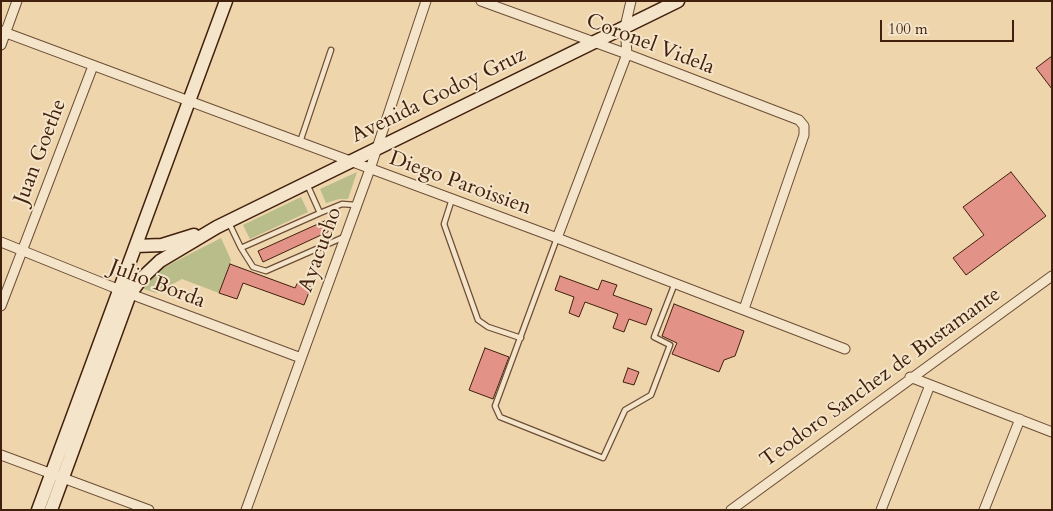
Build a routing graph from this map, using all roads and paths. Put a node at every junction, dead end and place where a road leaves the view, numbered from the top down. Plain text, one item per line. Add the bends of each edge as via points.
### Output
1 (17, 1) edge
2 (226, 1) edge
3 (426, 1) edge
4 (481, 1) edge
5 (631, 1) edge
6 (678, 1) edge
7 (624, 27) junction
8 (4, 32) edge
9 (593, 42) junction
10 (1, 45) edge
11 (331, 50) dead end
12 (627, 54) junction
13 (93, 66) junction
14 (189, 101) junction
15 (300, 143) junction
16 (376, 148) junction
17 (350, 162) junction
18 (370, 169) junction
19 (307, 183) junction
20 (452, 199) junction
21 (356, 205) junction
22 (320, 213) junction
23 (223, 224) junction
24 (345, 236) junction
25 (557, 238) junction
26 (1, 242) edge
27 (136, 246) junction
28 (241, 248) junction
29 (22, 250) junction
30 (1052, 276) edge
31 (675, 283) junction
32 (125, 292) junction
33 (1, 306) edge
34 (744, 309) junction
35 (521, 338) junction
36 (845, 349) dead end
37 (301, 358) junction
38 (910, 377) junction
39 (930, 385) junction
40 (1020, 419) junction
41 (1052, 432) edge
42 (1, 454) edge
43 (57, 475) junction
44 (38, 510) edge
45 (51, 510) edge
46 (149, 510) edge
47 (246, 510) edge
48 (732, 510) edge
49 (881, 510) edge
50 (984, 510) edge

1 - 8 street
2 - 14 main road
3 - 16 street, Ayacucho
4 - 9 street, Coronel Videla
5 - 7 street
6 - 7 main road, Avenida Godoy Gruz
7 - 9 main road, Avenida Godoy Gruz
7 - 12 street
8 - 10 street
8 - 13 street, Diego Paroissien
9 - 12 street, Coronel Videla
9 - 16 main road, Avenida Godoy Gruz
11 - 15 lane
12 - 25 street
12 - 34 street, Coronel Videla via 799,120 804,126 804,135
13 - 14 street, Diego Paroissien
13 - 29 street, Juan Goethe
14 - 15 street, Diego Paroissien
14 - 27 main road
15 - 17 street, Diego Paroissien
16 - 17 main road, Avenida Godoy Gruz
16 - 18 street, Ayacucho
17 - 18 street, Diego Paroissien
17 - 19 main road, Avenida Godoy Gruz
18 - 20 street, Diego Paroissien
18 - 21 street, Ayacucho
19 - 22 lane
19 - 23 main road, Avenida Godoy Gruz
20 - 25 street, Diego Paroissien
20 - 35 lane via 444,224 478,320
21 - 22 lane via 342,204
21 - 24 street, Ayacucho
22 - 28 lane
23 - 27 main road, Avenida Godoy Gruz via 162,245
23 - 28 lane
23 - 32 main road, Avenida Godoy Gruz via 160,261
24 - 28 lane via 266,271 253,267
24 - 37 street, Ayacucho
25 - 31 street, Diego Paroissien
25 - 35 lane
26 - 29 street, Julio Borda
27 - 32 main road
29 - 32 street, Julio Borda
29 - 33 street, Juan Goethe
30 - 38 street, Teodoro Sanchez de Bustamante
31 - 34 street, Diego Paroissien
31 - 35 lane via 654,337 670,345 651,395 625,410 603,458 500,417 495,406
32 - 37 street, Julio Borda
32 - 43 main road
34 - 36 street, Diego Paroissien
37 - 47 street, Ayacucho
38 - 39 street
38 - 48 street, Teodoro Sanchez de Bustamante
39 - 40 street
39 - 49 street
40 - 41 street
40 - 50 street
42 - 43 street
43 - 44 main road
43 - 45 main road
43 - 46 street

